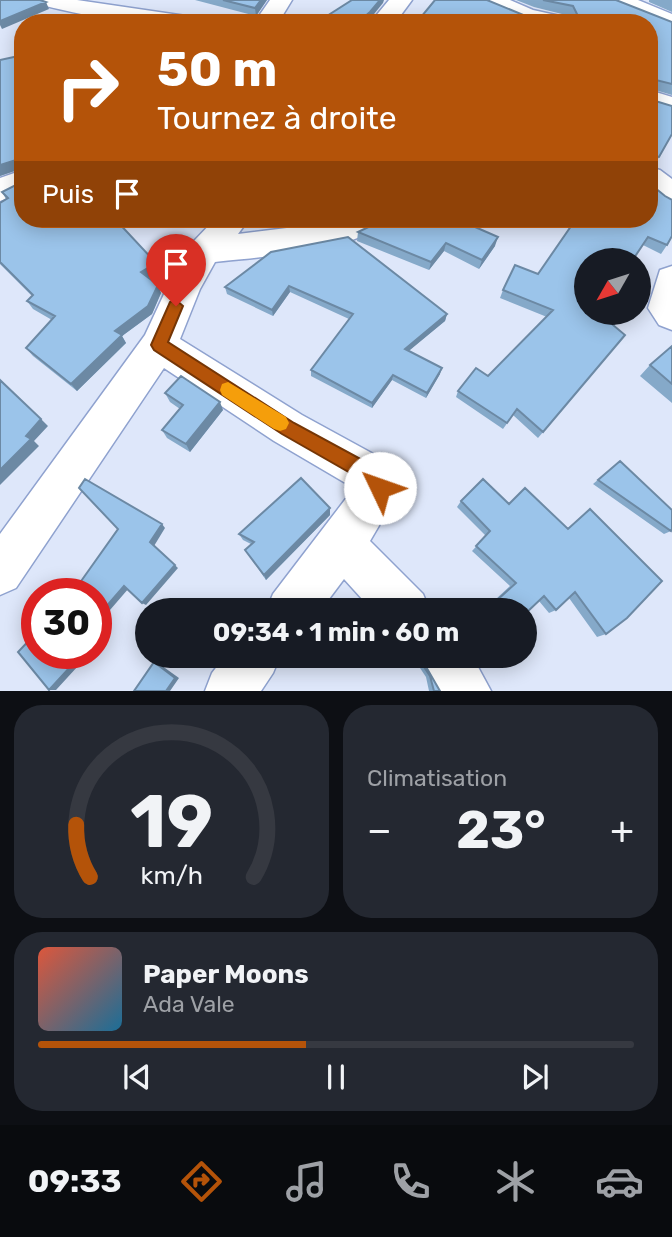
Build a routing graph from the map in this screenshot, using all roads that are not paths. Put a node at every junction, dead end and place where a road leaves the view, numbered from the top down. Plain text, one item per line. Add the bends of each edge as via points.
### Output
1 (50, 0) edge
2 (176, 0) edge
3 (401, 0) edge
4 (491, 0) edge
5 (618, 0) edge
6 (127, 14) edge
7 (159, 14) edge
8 (390, 14) edge
9 (522, 14) edge
10 (651, 14) edge
11 (658, 184) edge
12 (672, 195) edge
13 (225, 228) edge
14 (351, 228) edge
15 (205, 251) junction
16 (672, 279) edge
17 (672, 314) edge
18 (159, 345) junction
19 (342, 544) junction
20 (0, 572) edge
21 (300, 598) edge
22 (394, 598) edge
23 (247, 668) edge
24 (451, 668) edge
25 (230, 691) edge
26 (466, 691) edge

1 - 6 street
2 - 7 street
3 - 8 street
4 - 9 street
5 - 10 street
11 - 12 street
13 - 15 street
14 - 15 street
15 - 18 street
16 - 17 street via 666,308
18 - 19 street via 373,476 380,488
18 - 20 street
19 - 21 street
19 - 22 street
23 - 25 street
24 - 26 street

